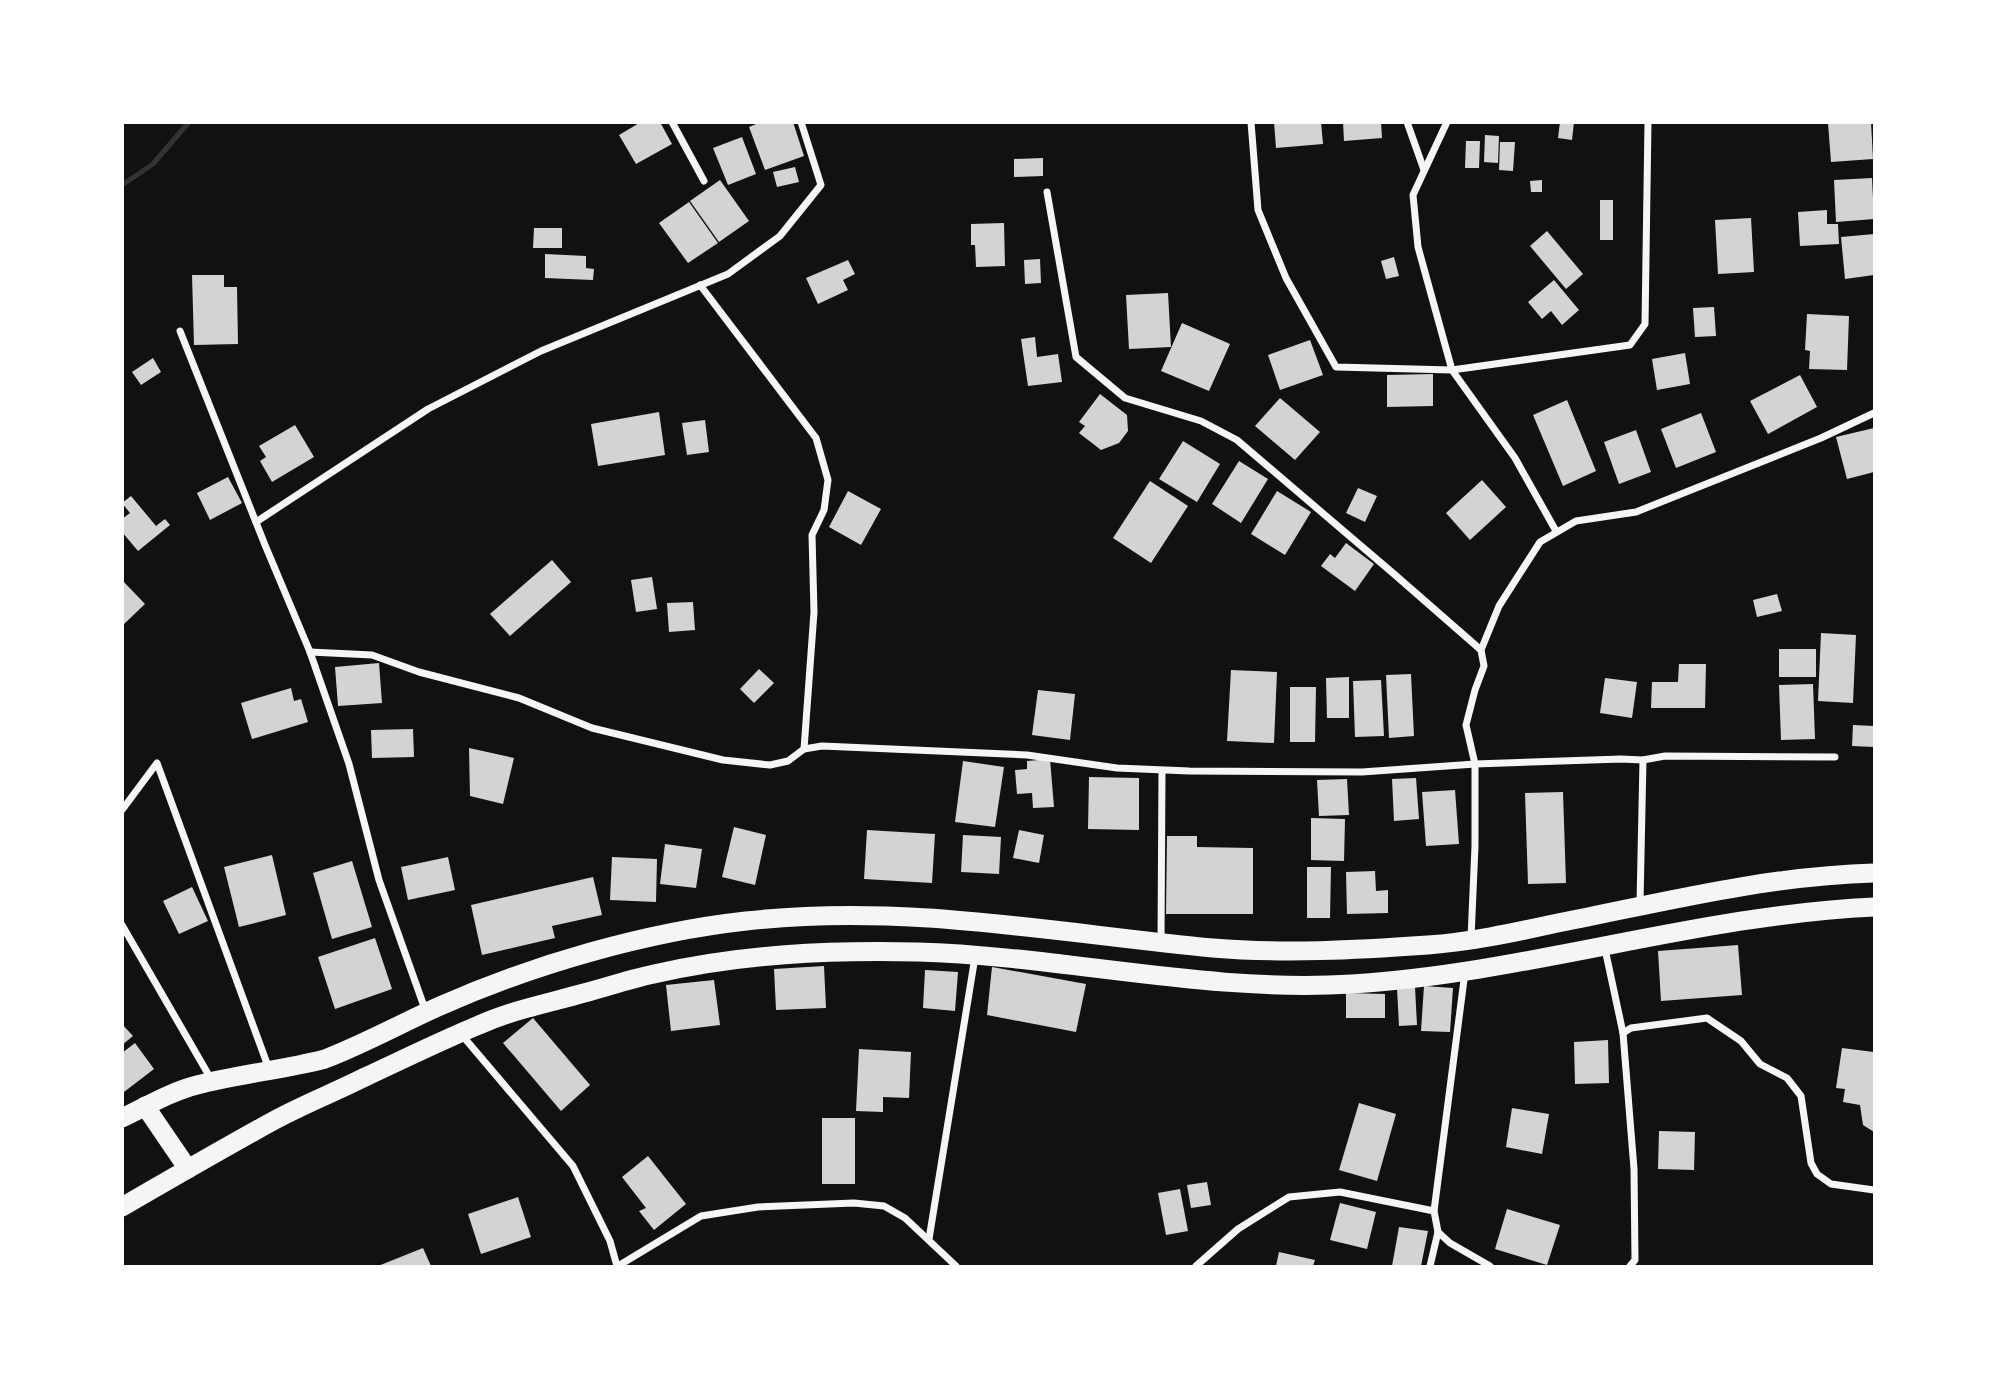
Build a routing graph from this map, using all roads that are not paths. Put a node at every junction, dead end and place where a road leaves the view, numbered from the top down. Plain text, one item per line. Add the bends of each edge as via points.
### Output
1 (672, 122) edge
2 (801, 122) edge
3 (1251, 122) edge
4 (1407, 122) edge
5 (1447, 122) edge
6 (1648, 122) edge
7 (1424, 170) junction
8 (704, 181) dead end
9 (1047, 192) dead end
10 (699, 285) junction
11 (180, 331) dead end
12 (1452, 370) junction
13 (1874, 413) edge
14 (256, 522) junction
15 (1556, 531) junction
16 (1480, 650) junction
17 (310, 652) junction
18 (804, 750) junction
19 (1835, 757) dead end
20 (1643, 760) junction
21 (1475, 764) junction
22 (1162, 771) junction
23 (122, 810) edge
24 (1874, 873) edge
25 (1640, 907) junction
26 (1874, 907) edge
27 (122, 925) edge
28 (1471, 939) junction
29 (1161, 941) junction
30 (1604, 947) junction
31 (976, 955) junction
32 (1465, 971) junction
33 (426, 1013) junction
34 (1623, 1033) junction
35 (460, 1034) junction
36 (270, 1072) junction
37 (213, 1081) junction
38 (145, 1106) junction
39 (122, 1118) edge
40 (188, 1169) junction
41 (1874, 1190) edge
42 (122, 1207) edge
43 (1434, 1211) junction
44 (1438, 1231) junction
45 (929, 1239) junction
46 (617, 1266) edge
47 (956, 1266) edge
48 (1196, 1266) edge
49 (1430, 1266) edge
50 (1490, 1266) edge
51 (1630, 1266) edge

1 - 8 street
2 - 10 street via 821,185 780,236 728,274
3 - 12 street via 1258,210 1286,278 1336,368
4 - 7 street
5 - 7 street
6 - 12 street via 1645,324 1629,345
7 - 12 street via 1413,195 1418,247
9 - 16 street via 1076,357 1125,398 1201,421 1237,440
10 - 14 street via 541,351 428,409
10 - 18 street via 816,438 828,480 824,510 812,535 814,612
11 - 14 street
12 - 15 street via 1515,458
13 - 15 street via 1636,512 1576,521
14 - 17 street
15 - 16 street via 1540,542 1528,560
16 - 21 street via 1484,666 1466,725
17 - 18 street via 372,655 519,698 592,728 723,760 770,765 788,761
17 - 33 street via 349,764 379,880
18 - 22 street via 822,746 947,750
19 - 20 street via 1665,756
20 - 21 street
20 - 25 street
21 - 22 street via 1362,772
21 - 28 street
22 - 29 street
23 - 36 street via 157,763
24 - 25 highway via 1765,882
25 - 28 highway
26 - 30 highway via 1755,918
27 - 37 street
28 - 29 highway via 1319,950 1216,948
28 - 32 highway
29 - 33 highway via 897,915 742,921 596,951
30 - 32 highway
30 - 34 street
31 - 32 highway via 1195,982 1265,985 1350,984
31 - 35 highway via 809,952 710,963 533,1007
31 - 45 street
32 - 43 street
33 - 36 highway via 335,1055
34 - 41 street via 1631,1028 1707,1018 1741,1041 1760,1064 1787,1078 1801,1096 1811,1163 1817,1174 1831,1184
34 - 51 street via 1634,1169 1635,1260
35 - 40 highway via 277,1119
35 - 46 street via 573,1166 610,1241
36 - 37 highway
37 - 38 highway
38 - 39 highway
38 - 40 highway
40 - 42 highway
43 - 44 street
43 - 48 street via 1340,1192 1289,1197 1238,1229
44 - 49 street
44 - 50 street
45 - 46 street via 884,1206 758,1207 701,1216
45 - 47 street

